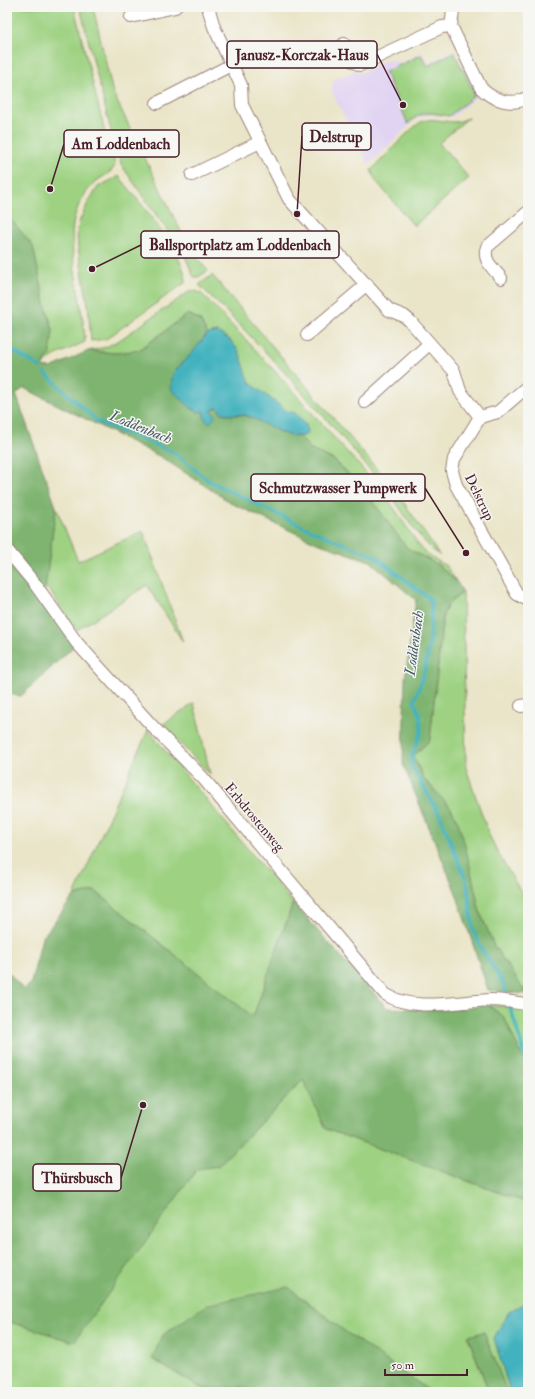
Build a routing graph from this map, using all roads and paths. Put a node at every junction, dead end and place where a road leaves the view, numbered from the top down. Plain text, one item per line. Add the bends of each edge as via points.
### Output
1 (175, 7) edge
2 (208, 7) edge
3 (450, 7) edge
4 (131, 17) dead end
5 (451, 26) junction
6 (344, 44) dead end
7 (231, 65) junction
8 (528, 97) edge
9 (157, 102) dead end
10 (260, 142) junction
11 (192, 175) dead end
12 (528, 212) edge
13 (501, 278) dead end
14 (367, 284) junction
15 (307, 335) dead end
16 (429, 344) junction
17 (528, 386) edge
18 (365, 402) dead end
19 (480, 417) junction
20 (7, 550) edge
21 (528, 600) edge
22 (528, 1004) edge

1 - 4 street
2 - 7 street
3 - 5 street via 453,12
5 - 6 street via 442,27 360,65 352,61
5 - 8 street via 481,88 489,96 514,103
7 - 9 street
7 - 10 street via 241,85 242,105
10 - 11 street
10 - 14 street via 289,199
12 - 13 street via 487,247 486,259
14 - 15 street
14 - 16 street via 389,310 410,321
16 - 18 street
16 - 19 street via 454,371 460,391
17 - 19 street via 498,412
19 - 21 street, Delstrup via 454,459 452,471 459,491 516,594
20 - 22 street, Erbdrostenweg via 35,584 76,643 203,778 378,988 391,998 406,1003 493,1000

